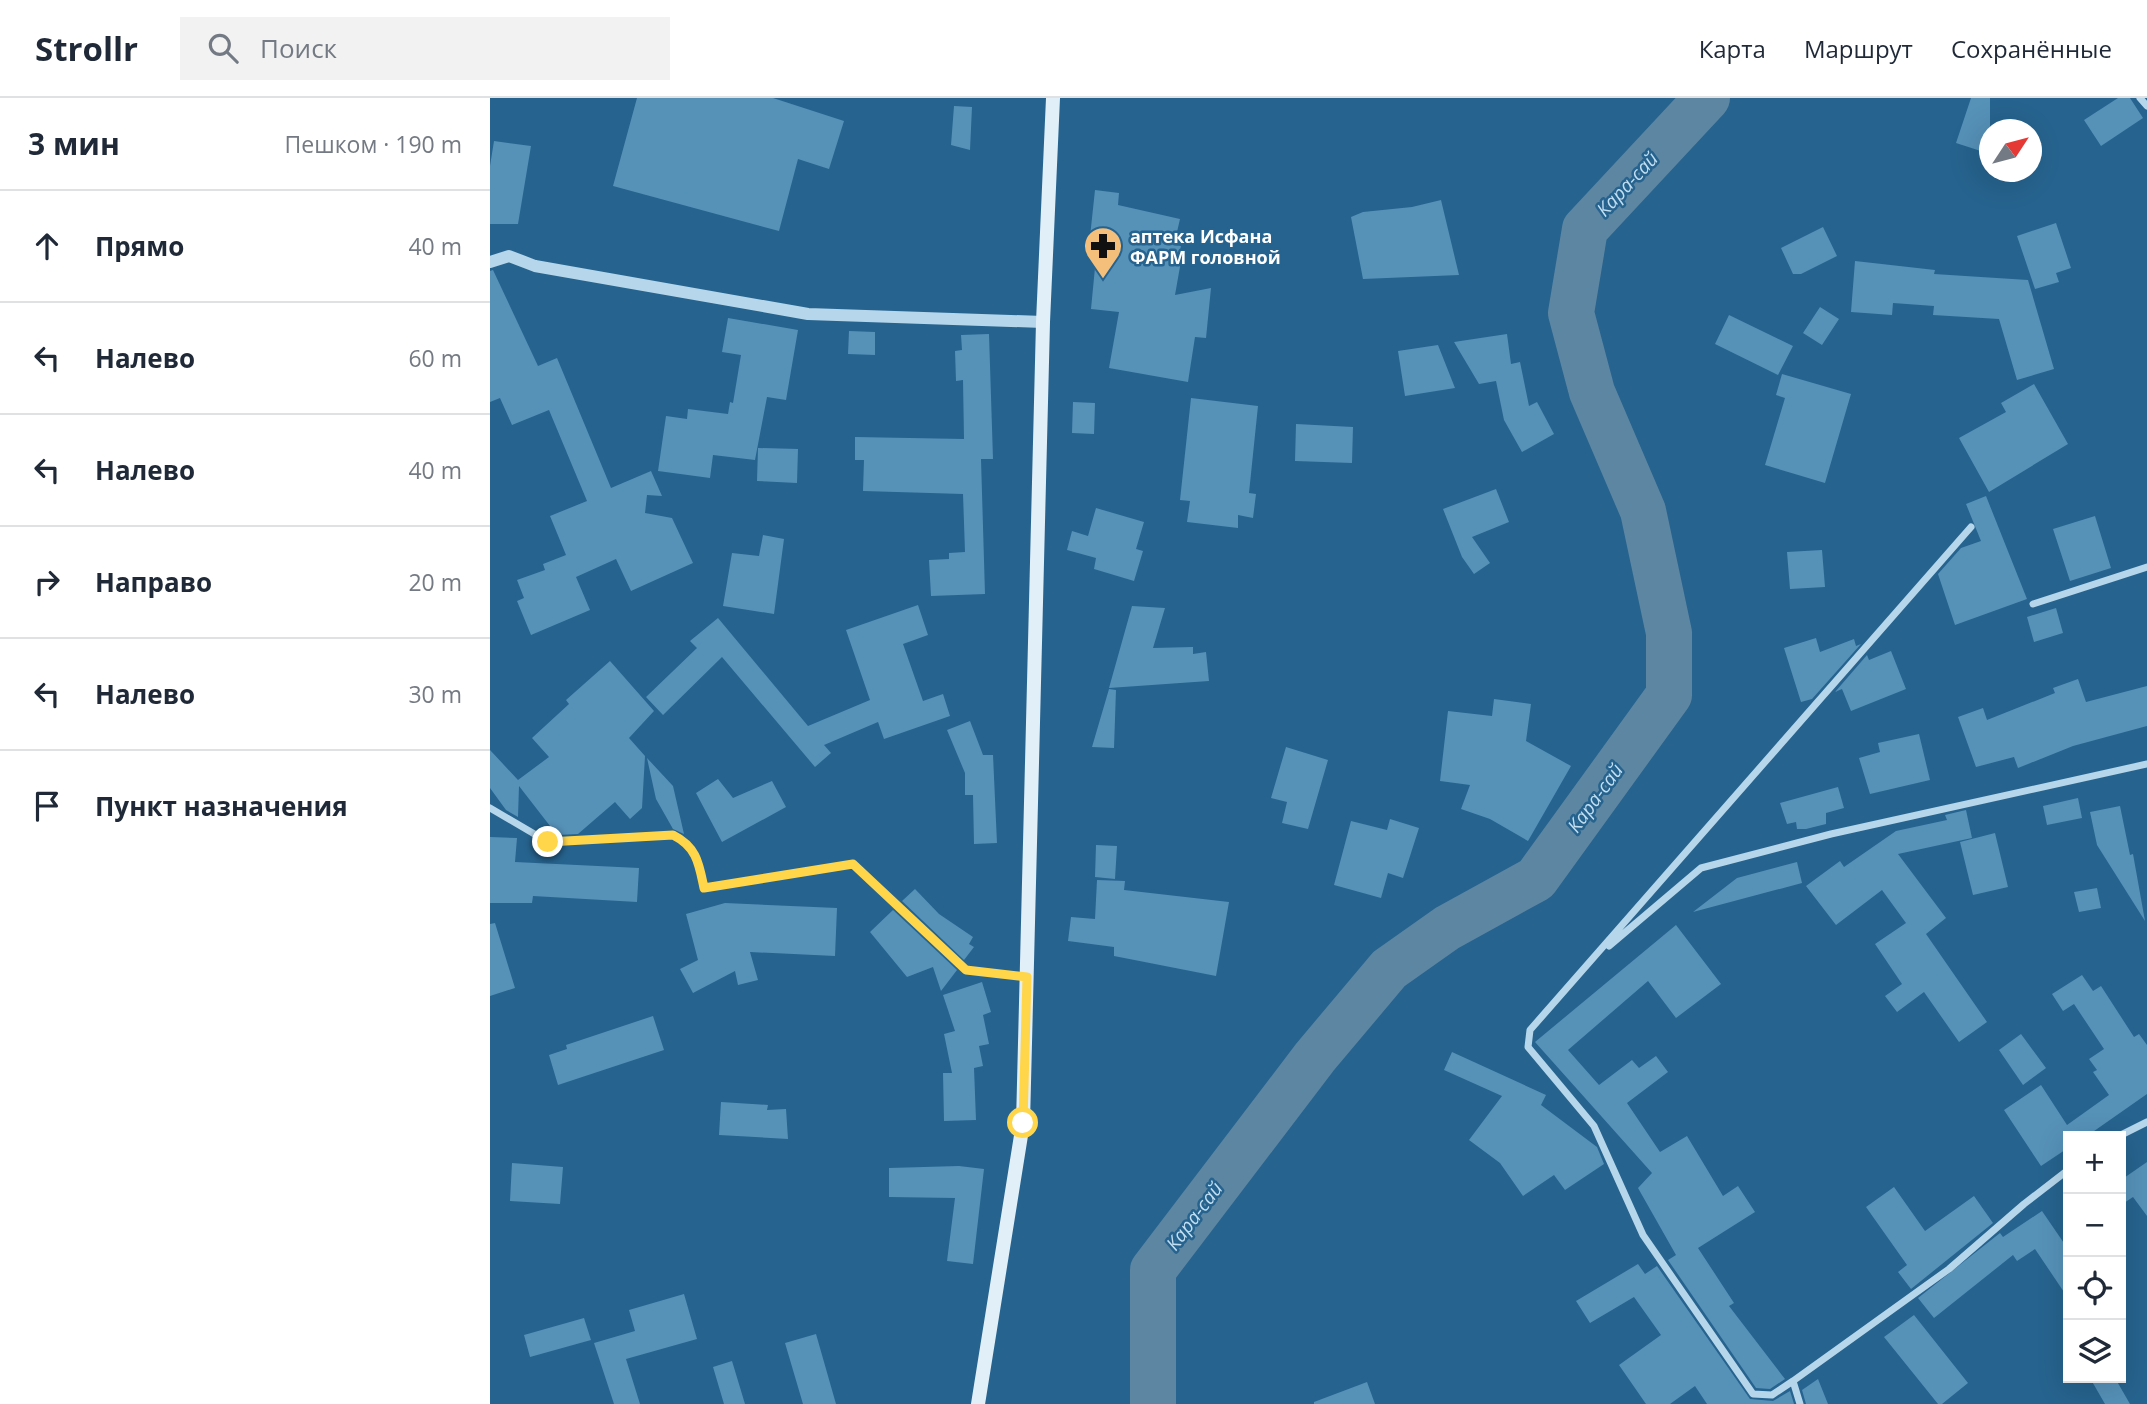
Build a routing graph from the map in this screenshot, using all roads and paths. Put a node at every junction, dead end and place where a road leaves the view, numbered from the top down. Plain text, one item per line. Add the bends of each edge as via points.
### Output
1 (1053, 98) edge
2 (2140, 98) edge
3 (2147, 106) edge
4 (490, 262) edge
5 (1043, 322) junction
6 (1971, 527) dead end
7 (2147, 567) edge
8 (2033, 604) dead end
9 (2147, 764) edge
10 (490, 808) edge
11 (1027, 977) junction
12 (1530, 1030) junction
13 (2147, 1122) edge
14 (2126, 1132) edge
15 (2063, 1174) edge
16 (1793, 1381) junction
17 (978, 1404) edge
18 (1800, 1404) edge

1 - 5 main road
2 - 3 street
4 - 5 street via 509,257 534,266 808,314
5 - 11 main road
6 - 12 street
7 - 8 street
9 - 12 street via 1831,834 1701,868 1600,954
10 - 11 street via 548,842 673,835 699,859 704,888 853,864 966,970
11 - 17 main road via 1023,1123
12 - 16 street via 1528,1047 1594,1126 1643,1235 1753,1394 1772,1395
13 - 14 street
15 - 16 street via 1950,1269
16 - 18 street

